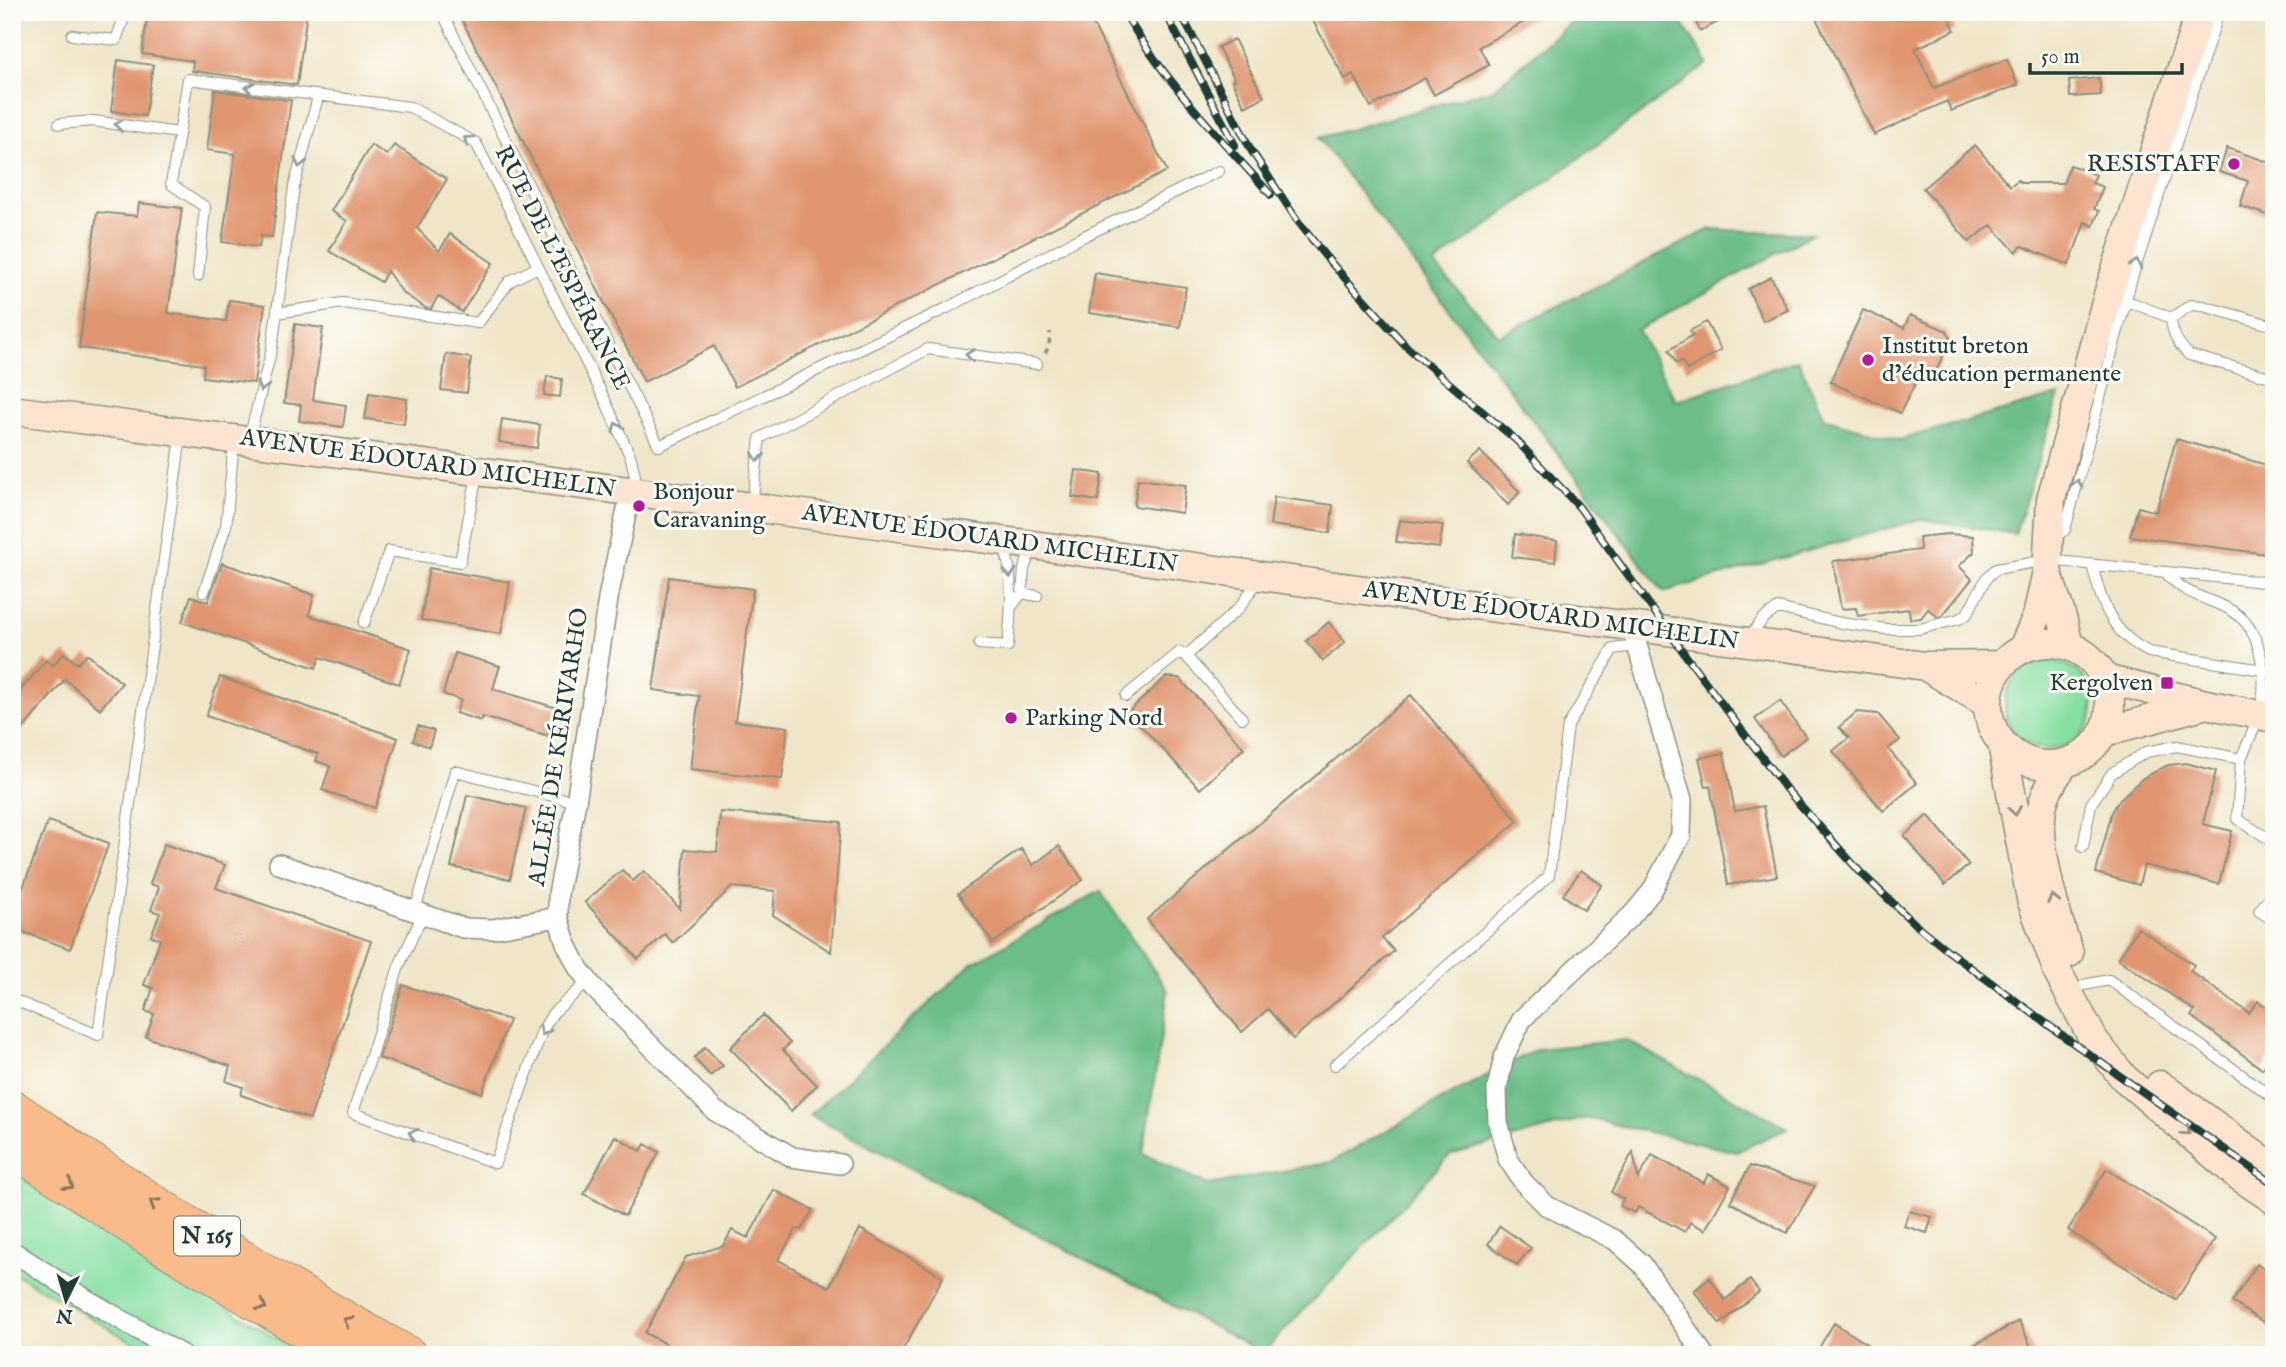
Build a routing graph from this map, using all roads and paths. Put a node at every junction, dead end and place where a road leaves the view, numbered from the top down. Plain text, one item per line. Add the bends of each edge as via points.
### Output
1 (126, 12) edge
2 (442, 12) edge
3 (2200, 12) edge
4 (2219, 12) edge
5 (72, 35) dead end
6 (318, 97) junction
7 (59, 124) dead end
8 (179, 133) junction
9 (1219, 171) dead end
10 (538, 267) junction
11 (198, 276) dead end
12 (2125, 300) junction
13 (277, 313) junction
14 (2171, 318) junction
15 (2274, 326) edge
16 (1050, 332) dead end
17 (1037, 364) joint
18 (2274, 378) edge
19 (12, 410) edge
20 (182, 432) junction
21 (241, 440) junction
22 (478, 471) junction
23 (631, 491) junction
24 (751, 507) junction
25 (1004, 542) junction
26 (1033, 546) junction
27 (2048, 558) junction
28 (2092, 565) junction
29 (2167, 574) junction
30 (1261, 576) junction
31 (2274, 583) edge
32 (204, 592) dead end
33 (1022, 593) junction
34 (1037, 596) dead end
35 (1012, 606) junction
36 (364, 623) dead end
37 (1634, 637) junction
38 (1746, 643) junction
39 (979, 644) dead end
40 (2069, 646) junction
41 (1186, 656) junction
42 (2013, 656) junction
43 (1925, 666) junction
44 (2263, 670) junction
45 (2105, 679) junction
46 (1126, 696) dead end
47 (1987, 704) junction
48 (2206, 704) junction
49 (2267, 716) edge
50 (1242, 718) dead end
51 (2104, 732) junction
52 (2002, 744) junction
53 (2241, 759) junction
54 (2064, 764) junction
55 (576, 802) junction
56 (2274, 842) edge
57 (2083, 847) dead end
58 (279, 864) dead end
59 (2274, 891) edge
60 (419, 912) junction
61 (558, 917) junction
62 (2274, 921) edge
63 (589, 981) junction
64 (2084, 985) junction
65 (12, 999) edge
66 (1335, 1065) dead end
67 (2274, 1098) edge
68 (12, 1108) edge
69 (12, 1147) edge
70 (840, 1164) dead end
71 (2274, 1168) edge
72 (2274, 1200) edge
73 (12, 1251) edge
74 (182, 1355) edge
75 (345, 1355) edge
76 (408, 1355) edge
77 (1704, 1355) edge

1 - 5 lane via 116,40
2 - 9 lane via 659,446
3 - 27 main road via 2106,301 2051,499
12 -> 4 lane
6 -> 8 lane, RUE DE L'ESPÉRANCE via 188,79
10 -> 6 lane, RUE DE L'ESPÉRANCE via 476,143 410,107
6 -> 13 lane via 294,187
8 -> 7 lane via 93,121
8 - 11 lane via 172,184 205,206
10 - 13 lane via 510,281 478,323 343,303
23 -> 10 lane, RUE DE L'ESPÉRANCE via 635,476 631,458
12 - 14 lane
27 -> 12 lane via 2065,530
13 -> 21 lane via 272,348
14 - 15 lane via 2191,305
14 - 18 lane via 2179,345 2189,355
16 - 17 path via 1049,347
17 -> 24 lane via 928,349 760,438
19 - 20 main road, AVENUE ÉDOUARD MICHELIN
20 - 21 main road, AVENUE ÉDOUARD MICHELIN
20 - 65 lane via 98,1035
21 - 22 main road, AVENUE ÉDOUARD MICHELIN
21 - 32 lane via 226,526
22 - 23 main road, AVENUE ÉDOUARD MICHELIN
22 - 36 lane via 460,562 389,551
23 - 24 main road, AVENUE ÉDOUARD MICHELIN
23 - 55 street, ALLÉE DE KÉRIVARHO via 609,593
24 - 25 main road, AVENUE ÉDOUARD MICHELIN
25 - 26 main road, AVENUE ÉDOUARD MICHELIN
25 -> 35 lane via 1011,568
26 - 30 main road, AVENUE ÉDOUARD MICHELIN
26 - 33 lane via 1024,569
27 - 28 lane
27 - 38 lane via 1996,569 1959,619 1919,629 1886,629 1777,608
27 - 40 main road
27 - 42 main road via 2037,616
28 - 29 lane
28 - 44 lane via 2106,610 2133,644 2149,652
29 - 31 lane
29 - 44 lane via 2181,588 2241,618 2260,652
30 - 37 main road, AVENUE ÉDOUARD MICHELIN
30 - 41 lane via 1240,607
33 - 34 lane
33 - 35 lane
35 - 39 lane via 1008,646
37 - 38 main road, AVENUE ÉDOUARD MICHELIN
37 - 66 lane via 1613,649 1568,726 1549,876
37 - 77 street via 1682,800 1682,835 1652,891 1633,914 1522,1019 1504,1057 1497,1088 1498,1122 1508,1159 1524,1183 1547,1206 1615,1240 1642,1264
38 - 43 main road, AVENUE ÉDOUARD MICHELIN
40 - 42 main road via 2046,643
40 - 45 main road via 2090,659
41 - 46 lane via 1180,652
41 - 50 lane
42 - 43 main road, AVENUE ÉDOUARD MICHELIN
42 - 47 main road via 1991,683
43 - 47 main road, AVENUE ÉDOUARD MICHELIN
44 - 49 lane
45 - 48 main road
45 - 51 main road via 2110,715
47 - 52 main road
48 - 49 main road
48 - 51 main road
49 - 53 lane
51 - 54 main road via 2087,752
52 - 54 main road via 2030,763
52 -> 72 main road via 2031,899 2059,975 2094,1040 2124,1078 2237,1175
53 - 56 lane via 2236,819
53 - 57 lane via 2177,746 2146,752 2112,773 2091,804
64 -> 54 main road via 2056,911 2040,826 2045,796
55 - 60 lane via 455,771
55 - 61 street, ALLÉE DE KÉRIVARHO via 558,894
58 - 60 street
59 - 62 lane via 2259,911
60 - 61 street via 463,928 492,929
63 -> 60 lane via 553,1013 542,1031 495,1163 353,1113
61 - 63 street, ALLÉE DE KÉRIVARHO via 566,943
63 - 70 street, ALLÉE DE KÉRIVARHO via 715,1111 792,1157
64 - 67 lane via 2109,980
64 - 71 main road via 2093,1009 2130,1057 2185,1105
76 -> 68 highway, N 165 via 166,1211
69 -> 75 highway, N 165 via 147,1236
73 - 74 street

